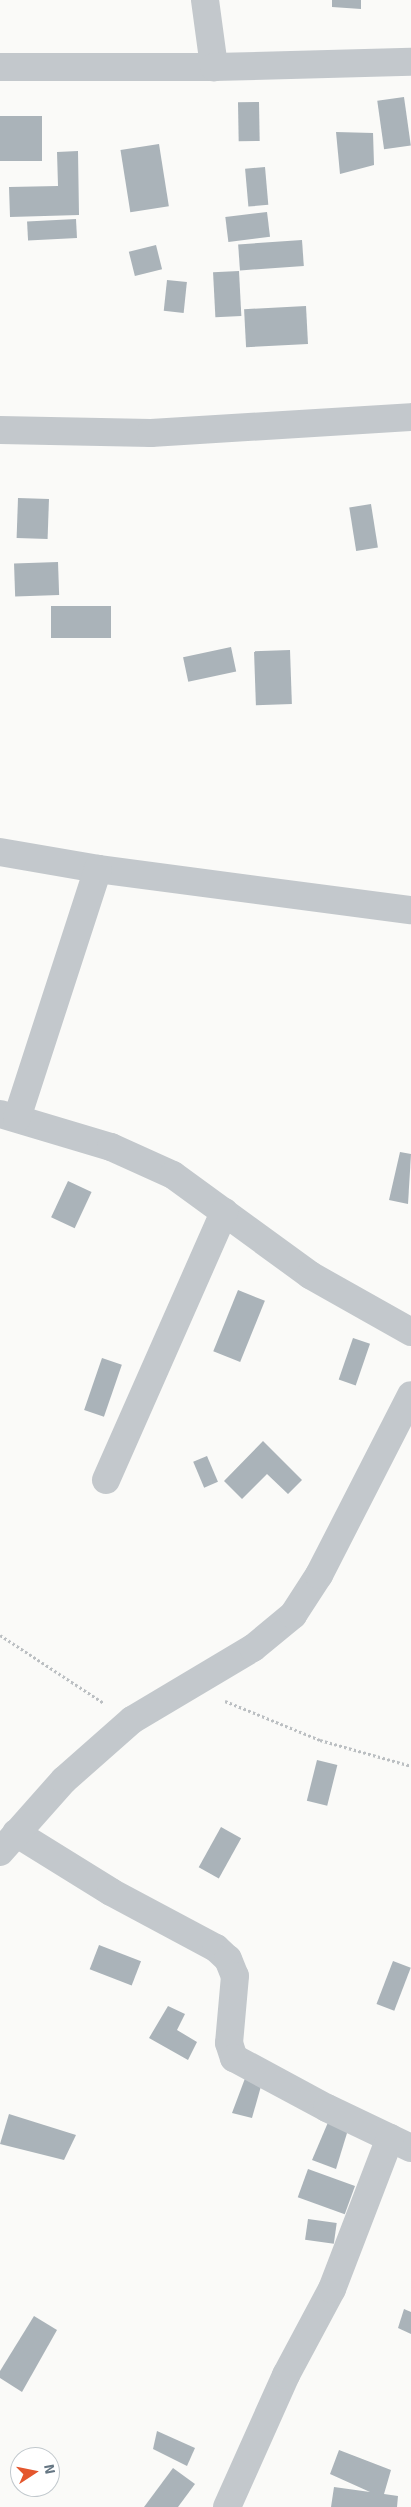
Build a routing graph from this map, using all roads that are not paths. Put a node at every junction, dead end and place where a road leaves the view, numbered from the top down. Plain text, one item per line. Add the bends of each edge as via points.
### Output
1 (205, 0) edge
2 (411, 62) edge
3 (0, 67) edge
4 (214, 67) junction
5 (411, 417) edge
6 (0, 430) edge
7 (0, 852) edge
8 (98, 869) junction
9 (411, 910) edge
10 (8, 1116) edge
11 (224, 1212) junction
12 (411, 1332) edge
13 (411, 1395) edge
14 (106, 1480) dead end
15 (8, 1842) edge
16 (400, 2143) edge
17 (227, 2507) edge

1 - 4 street
2 - 4 street
3 - 4 street
5 - 6 street via 151,433
7 - 8 street
8 - 9 street
8 - 10 street
10 - 11 street via 111,1147 173,1175
11 - 12 street via 310,1275
11 - 14 street
13 - 15 street via 319,1575 293,1615 253,1648 132,1720 64,1780
15 - 16 street via 216,1948 233,1967 229,2043 234,2058
16 - 17 street via 332,2290 286,2375

